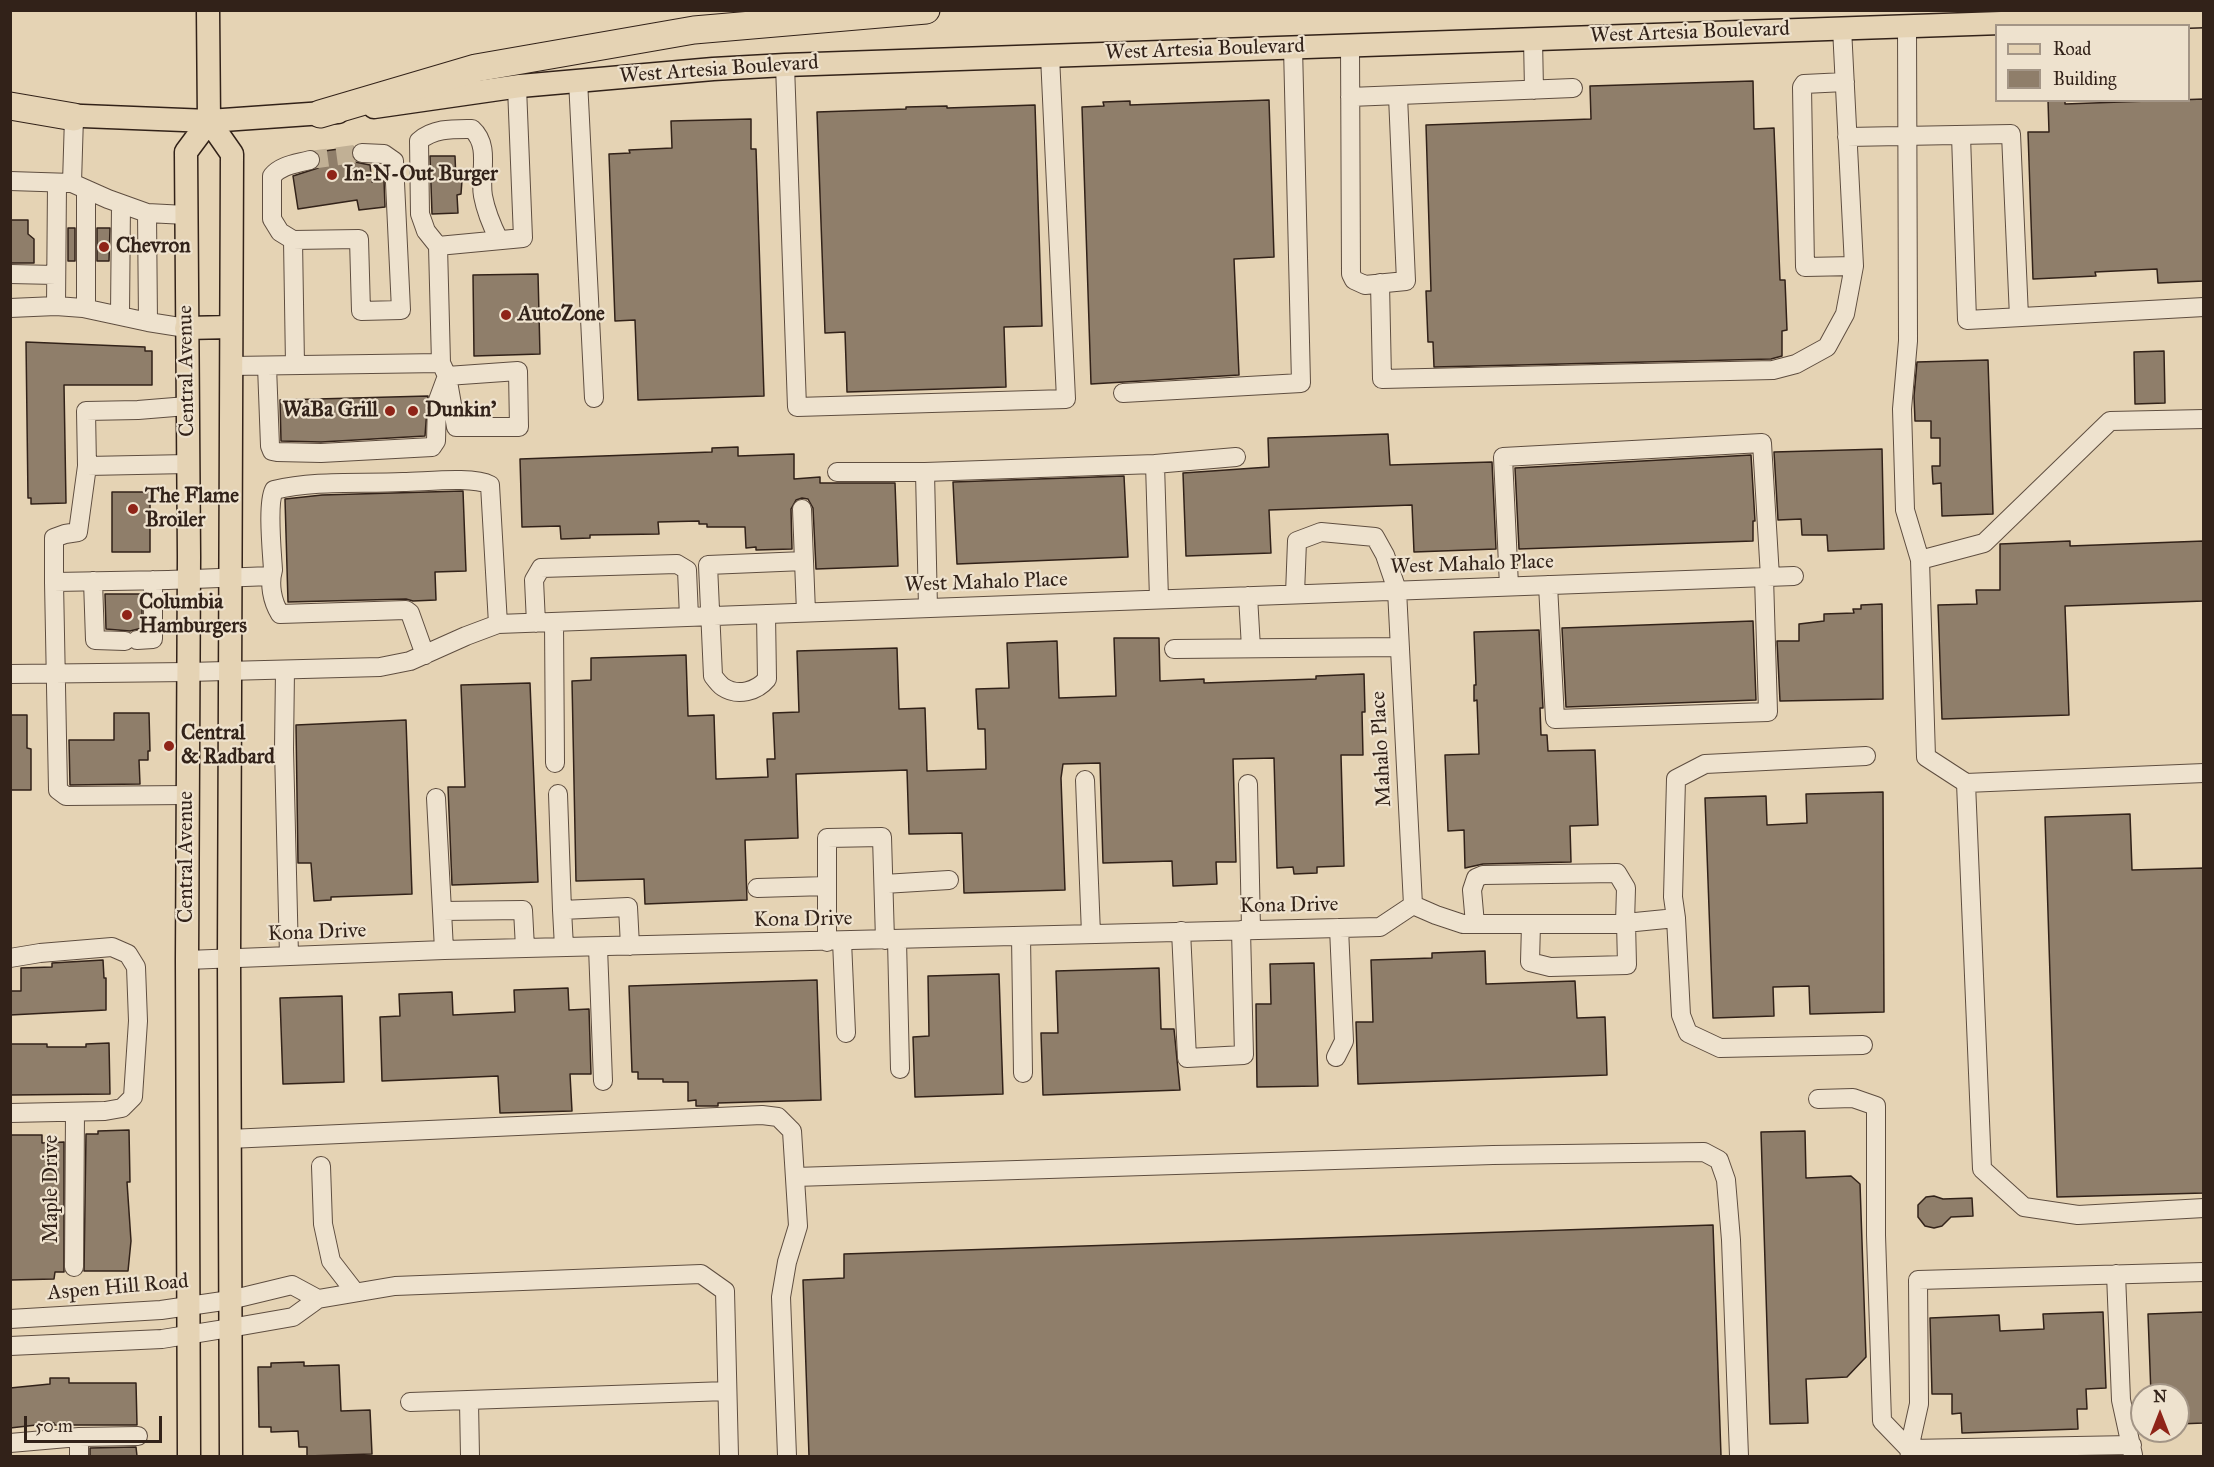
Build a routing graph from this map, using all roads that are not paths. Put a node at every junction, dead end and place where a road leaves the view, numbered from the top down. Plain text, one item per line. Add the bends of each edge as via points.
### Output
1 (208, 10) edge
2 (927, 10) edge
3 (2204, 16) edge
4 (1907, 26) junction
5 (1842, 28) junction
6 (1533, 39) junction
7 (1350, 45) junction
8 (1293, 47) junction
9 (1050, 56) junction
10 (785, 65) junction
11 (578, 80) junction
12 (1845, 82) junction
13 (517, 87) junction
14 (1573, 88) dead end
15 (1534, 90) junction
16 (1398, 96) junction
17 (1350, 97) junction
18 (10, 108) edge
19 (320, 114) junction
20 (74, 117) junction
21 (208, 121) junction
22 (1908, 135) junction
23 (1961, 135) junction
24 (1847, 137) junction
25 (362, 153) tunnel mouth
26 (310, 160) tunnel mouth
27 (10, 181) edge
28 (72, 185) junction
29 (121, 204) junction
30 (147, 213) junction
31 (186, 215) junction
32 (293, 240) junction
33 (499, 240) junction
34 (438, 246) junction
35 (1854, 266) junction
36 (10, 274) edge
37 (56, 275) junction
38 (1380, 283) junction
39 (56, 306) junction
40 (2204, 307) edge
41 (10, 308) edge
42 (86, 308) junction
43 (120, 315) junction
44 (2019, 317) junction
45 (148, 322) junction
46 (231, 327) junction
47 (186, 328) junction
48 (295, 365) junction
49 (231, 366) junction
50 (267, 366) junction
51 (444, 369) junction
52 (1123, 393) dead end
53 (594, 398) dead end
54 (187, 406) junction
55 (2204, 419) edge
56 (1236, 457) dead end
57 (188, 464) junction
58 (1155, 464) junction
59 (87, 466) junction
60 (837, 472) dead end
61 (925, 472) junction
62 (802, 509) dead end
63 (1920, 560) junction
64 (804, 561) junction
65 (271, 576) junction
66 (1794, 576) dead end
67 (231, 577) junction
68 (1767, 577) junction
69 (153, 580) junction
70 (189, 580) junction
71 (93, 581) junction
72 (54, 582) junction
73 (1548, 585) junction
74 (1509, 586) junction
75 (1397, 590) junction
76 (1295, 594) junction
77 (1248, 596) junction
78 (1159, 599) junction
79 (928, 608) junction
80 (806, 612) junction
81 (766, 614) junction
82 (710, 616) junction
83 (689, 617) junction
84 (545, 623) junction
85 (498, 624) junction
86 (1400, 647) junction
87 (1251, 648) junction
88 (1174, 649) dead end
89 (425, 655) junction
90 (231, 670) junction
91 (285, 670) junction
92 (188, 672) junction
93 (56, 673) junction
94 (10, 674) edge
95 (1866, 756) dead end
96 (555, 763) dead end
97 (2204, 773) edge
98 (1085, 780) dead end
99 (1966, 783) junction
100 (1248, 784) dead end
101 (558, 794) dead end
102 (187, 795) junction
103 (436, 798) dead end
104 (949, 880) dead end
105 (884, 884) junction
106 (827, 886) junction
107 (757, 888) dead end
108 (1413, 905) junction
109 (562, 910) junction
110 (442, 911) junction
111 (1676, 918) junction
112 (1626, 923) junction
113 (1475, 924) junction
114 (1531, 924) junction
115 (1339, 928) junction
116 (1246, 930) junction
117 (1181, 931) junction
118 (1091, 934) junction
119 (1021, 936) junction
120 (891, 940) junction
121 (834, 942) junction
122 (630, 946) junction
123 (564, 947) junction
124 (598, 947) junction
125 (525, 948) junction
126 (444, 950) junction
127 (289, 956) junction
128 (10, 958) edge
129 (229, 959) junction
130 (187, 960) junction
131 (846, 1033) dead end
132 (1863, 1045) dead end
133 (1336, 1057) dead end
134 (900, 1069) dead end
135 (1023, 1073) dead end
136 (603, 1081) dead end
137 (1818, 1099) dead end
138 (75, 1112) junction
139 (10, 1113) edge
140 (229, 1139) junction
141 (321, 1166) dead end
142 (795, 1177) junction
143 (2204, 1208) edge
144 (74, 1267) dead end
145 (2204, 1272) edge
146 (2116, 1274) junction
147 (355, 1292) junction
148 (318, 1299) junction
149 (230, 1300) junction
150 (189, 1305) junction
151 (43, 1317) junction
152 (10, 1319) edge
153 (230, 1328) junction
154 (188, 1334) junction
155 (43, 1345) junction
156 (10, 1346) edge
157 (727, 1391) junction
158 (410, 1402) dead end
159 (469, 1402) junction
160 (138, 1436) dead end
161 (79, 1437) junction
162 (10, 1443) edge
163 (2132, 1451) edge
164 (1909, 1453) edge
165 (79, 1456) edge
166 (189, 1456) edge
167 (231, 1456) edge
168 (470, 1456) edge
169 (729, 1456) edge
170 (788, 1456) edge
171 (1739, 1456) edge

1 - 21 main road
2 - 19 highway via 694,30 476,68
3 - 4 main road, West Artesia Boulevard
4 - 5 main road, West Artesia Boulevard
4 - 22 street
5 - 6 main road, West Artesia Boulevard
5 - 12 street
6 - 7 main road, West Artesia Boulevard
6 - 15 street
7 - 8 main road, West Artesia Boulevard
7 - 17 street
8 - 9 main road, West Artesia Boulevard
8 - 52 street via 1301,383
9 - 10 main road, West Artesia Boulevard
9 - 10 street via 1066,399 797,407
10 - 11 main road, West Artesia Boulevard
11 - 13 main road, West Artesia Boulevard
11 - 53 street
12 - 24 street
12 - 35 street via 1802,87 1805,267
13 - 19 main road, West Artesia Boulevard
13 - 33 street via 523,238
14 - 15 street
15 - 16 street
16 - 17 street
16 - 38 street via 1406,281
17 - 38 street via 1351,274 1365,285
18 - 20 highway
19 - 21 main road, West Artesia Boulevard
20 - 21 main road, West Artesia Boulevard
20 - 28 street
21 - 31 main road, Central Avenue via 186,152
21 - 46 main road, Central Avenue via 232,154
22 - 23 street
22 - 24 street
22 - 63 street via 1908,341 1902,409 1905,510
23 - 44 street via 2011,134
23 - 44 street via 1967,321
24 - 35 street
25 - 32 street via 384,154 394,161 401,310 361,311 359,238
26 - 32 street via 285,167 272,176 272,219 280,232
27 - 28 street
28 - 29 street
28 - 37 street
28 - 42 street
29 - 30 street
29 - 43 street
30 - 31 street
30 - 45 street
31 - 47 main road, Central Avenue
32 - 48 street
33 - 34 street
33 - 34 street via 482,193 482,143 472,129 448,129 418,141 420,214 426,231
34 - 51 street
35 - 38 street via 1845,314 1827,347 1796,364 1773,370 1382,379
36 - 37 street
37 - 39 street
39 - 41 street
39 - 42 street
40 - 44 street
42 - 43 street
43 - 45 street
45 - 47 street
46 - 47 main road
46 - 49 main road, Central Avenue
47 - 54 main road, Central Avenue
48 - 50 street
48 - 51 street
49 - 50 street
49 - 67 main road, Central Avenue
50 - 51 street via 272,451 321,453 432,447 436,441 436,403
51 - 51 street via 518,371 519,427 456,428
54 - 57 main road, Central Avenue
54 - 59 street via 86,411
55 - 63 street via 2110,421 1984,543
56 - 58 street
57 - 59 street
57 - 70 main road, Central Avenue
58 - 61 street
58 - 78 street
59 - 72 street via 78,532 54,538
60 - 61 street
61 - 79 street
62 - 64 street
63 - 99 street via 1926,757
64 - 80 street
64 - 82 street via 708,565
65 - 67 street
65 - 85 street via 274,490 341,483 484,482 490,485
65 - 89 street via 275,606 280,614 406,610
66 - 68 street, West Mahalo Place
67 - 70 street
67 - 90 main road, Central Avenue
68 - 73 street, West Mahalo Place
68 - 73 street via 1768,712 1721,714 1555,720
68 - 74 street via 1762,443 1503,457
69 - 70 street
69 - 71 street
69 - 71 street via 153,639 131,640 95,640
70 - 92 main road, Central Avenue
71 - 72 street
72 - 93 street
73 - 74 street, West Mahalo Place
74 - 75 street, West Mahalo Place
75 - 76 street, West Mahalo Place
75 - 76 street, Mahalo Place via 1375,537 1321,532 1298,541
75 - 86 street, Mahalo Place
76 - 77 street, West Mahalo Place
77 - 78 street, West Mahalo Place
77 - 87 street
78 - 79 street, West Mahalo Place
79 - 80 street, West Mahalo Place
80 - 81 street, West Mahalo Place
81 - 82 street, West Mahalo Place
81 - 82 street via 767,679 759,688 746,692 724,688 713,676
82 - 83 street, West Mahalo Place
83 - 84 street, West Mahalo Place
83 - 84 street via 687,570 677,564 541,568 534,580
84 - 85 street, West Mahalo Place
84 - 96 street
85 - 89 street, West Mahalo Place
86 - 87 street
86 - 108 street, Mahalo Place
87 - 88 street
89 - 91 street, West Mahalo Place via 380,667
90 - 91 street, West Mahalo Place
90 - 92 street, West Mahalo Place
90 - 129 main road, Central Avenue
91 - 127 street
92 - 93 street, West Mahalo Place
92 - 102 main road, Central Avenue
93 - 94 street, West Mahalo Place
93 - 102 street via 61,794
95 - 111 street via 1705,764 1676,779
97 - 99 street
98 - 118 street
99 - 143 street via 1982,1169 2024,1208 2078,1215
100 - 116 street
101 - 109 street
102 - 130 main road, Central Avenue
103 - 110 street
104 - 105 street
105 - 106 street via 882,837 827,838
105 - 120 street
106 - 107 street
106 - 121 street
108 - 113 street via 1454,921
108 - 115 street, Kona Drive via 1380,927
109 - 122 street via 628,907
109 - 123 street
110 - 125 street via 523,910
110 - 126 street
111 - 112 street
111 - 132 street via 1681,1014 1689,1032 1720,1048
112 - 113 street via 1626,888 1617,873 1483,875 1476,878 1472,890
112 - 114 street
112 - 114 street via 1627,964 1550,967 1530,962
113 - 114 street
115 - 116 street, Kona Drive
115 - 133 street via 1344,1041
116 - 117 street, Kona Drive
116 - 117 street via 1244,1055 1187,1058
117 - 118 street, Kona Drive
118 - 119 street, Kona Drive
119 - 120 street, Kona Drive
119 - 135 street
120 - 121 street, Kona Drive
120 - 134 street
121 - 122 street, Kona Drive
121 - 131 street
122 - 124 street, Kona Drive
123 - 124 street, Kona Drive
123 - 125 street, Kona Drive
124 - 136 street
125 - 126 street, Kona Drive
126 - 127 street, Kona Drive
127 - 129 street, Kona Drive
128 - 138 street via 112,947 128,954 136,967 138,1021 133,1097 122,1108
129 - 130 street, Kona Drive
129 - 140 main road, Central Avenue
130 - 150 main road, Central Avenue
137 - 164 street via 1853,1098 1876,1106 1882,1421
138 - 139 street
138 - 144 street, Maple Drive
140 - 142 street via 762,1115 778,1117 792,1131
140 - 149 main road, Central Avenue
141 - 147 street via 323,1224 331,1261
142 - 170 street via 798,1226 781,1297
142 - 171 street via 1704,1152 1719,1160 1726,1180
145 - 146 street
146 - 163 street via 2121,1400
146 - 164 street via 1918,1280 1919,1404
147 - 148 street
147 - 157 street via 395,1286 701,1274 725,1291
148 - 149 street, Aspen Hill Road via 292,1286
148 - 153 street via 293,1317
149 - 150 street, Aspen Hill Road
149 - 153 main road, Central Avenue
150 - 151 street, Aspen Hill Road
150 - 154 main road, Central Avenue
151 - 152 street, Aspen Hill Road
151 - 155 street
153 - 154 street
153 - 167 main road, Central Avenue
154 - 155 street via 162,1339
154 - 166 main road, Central Avenue
155 - 156 street
157 - 159 street
157 - 169 street
158 - 159 street
159 - 168 street
160 - 161 street
161 - 162 street
161 - 165 street
163 - 164 street

